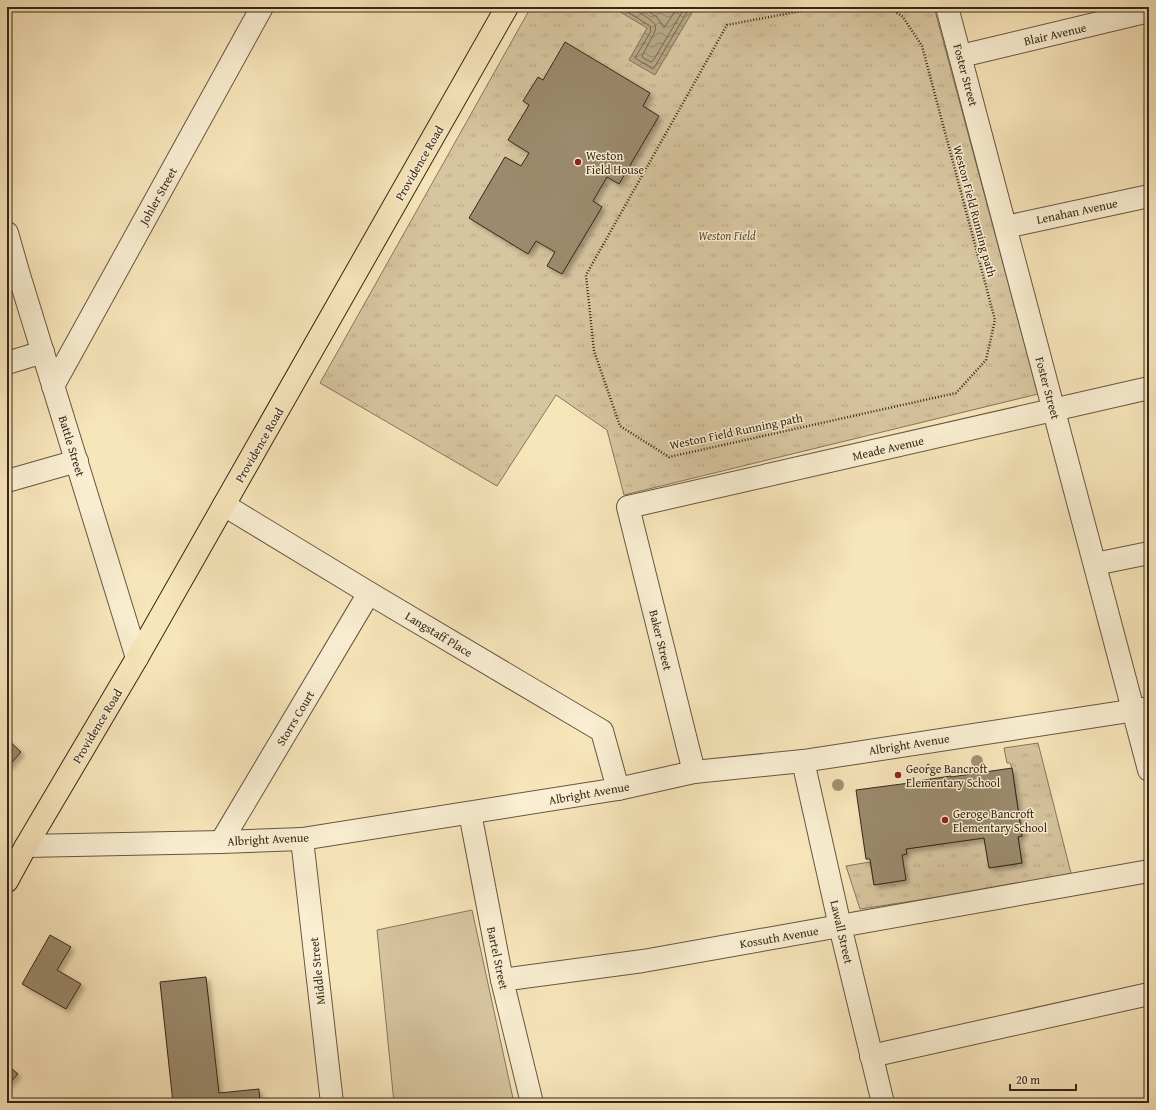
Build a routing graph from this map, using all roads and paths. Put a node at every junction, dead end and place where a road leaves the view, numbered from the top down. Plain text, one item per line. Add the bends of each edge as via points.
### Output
1 (262, 7) edge
2 (507, 7) edge
3 (822, 7) edge
4 (889, 7) edge
5 (948, 7) edge
6 (1149, 11) edge
7 (961, 56) junction
8 (1149, 196) edge
9 (1006, 227) junction
10 (7, 234) edge
11 (43, 352) junction
12 (7, 363) edge
13 (53, 386) junction
14 (1149, 388) edge
15 (1054, 410) junction
16 (76, 461) junction
17 (7, 481) edge
18 (224, 505) junction
19 (628, 507) joint
20 (1149, 553) edge
21 (1094, 564) junction
22 (369, 593) junction
23 (137, 658) junction
24 (1141, 709) edge
25 (803, 760) junction
26 (1149, 770) edge
27 (694, 772) junction
28 (618, 789) junction
29 (470, 813) junction
30 (302, 839) junction
31 (221, 842) junction
32 (26, 846) junction
33 (1149, 871) edge
34 (7, 881) edge
35 (840, 926) junction
36 (502, 980) junction
37 (1149, 994) edge
38 (871, 1056) junction
39 (332, 1103) edge
40 (532, 1103) edge
41 (883, 1103) edge

1 - 13 street, Johler Street
2 - 18 main road, Providence Road
3 - 4 path, Weston Field Running path via 727,25 586,275 594,351 620,426 668,457 956,393 986,360 995,320 922,46 903,17
5 - 7 street, Foster Street
6 - 7 street, Blair Avenue
7 - 9 street, Foster Street
8 - 9 street, Lenahan Avenue
9 - 15 street, Foster Street
10 - 11 street, Battle Street
11 - 12 street
11 - 13 street, Battle Street
13 - 16 street, Battle Street
14 - 15 street, Meade Avenue
15 - 19 street, Meade Avenue
15 - 21 street, Foster Street
16 - 17 street
16 - 23 street, Battle Street
18 - 22 street, Langstaff Place
18 - 23 main road, Providence Road
19 - 27 street, Baker Street
20 - 21 street
21 - 24 street, Foster Street
22 - 28 street, Langstaff Place via 602,731
22 - 31 street, Storrs Court
23 - 32 main road, Providence Road
24 - 25 street, Albright Avenue
24 - 26 street, Foster Street
25 - 27 street, Albright Avenue
25 - 35 street, Lawall Street
27 - 28 street, Albright Avenue
28 - 29 street, Albright Avenue
29 - 30 street, Albright Avenue
29 - 36 street, Bartel Street
30 - 31 street, Albright Avenue
30 - 39 street, Middle Street
31 - 32 street, Albright Avenue
32 - 34 main road, Providence Road
33 - 35 street, Kossuth Avenue
35 - 36 street, Kossuth Avenue via 643,961
35 - 38 street, Lawall Street
36 - 40 street, Bartel Street
37 - 38 street
38 - 41 street, Lawall Street

